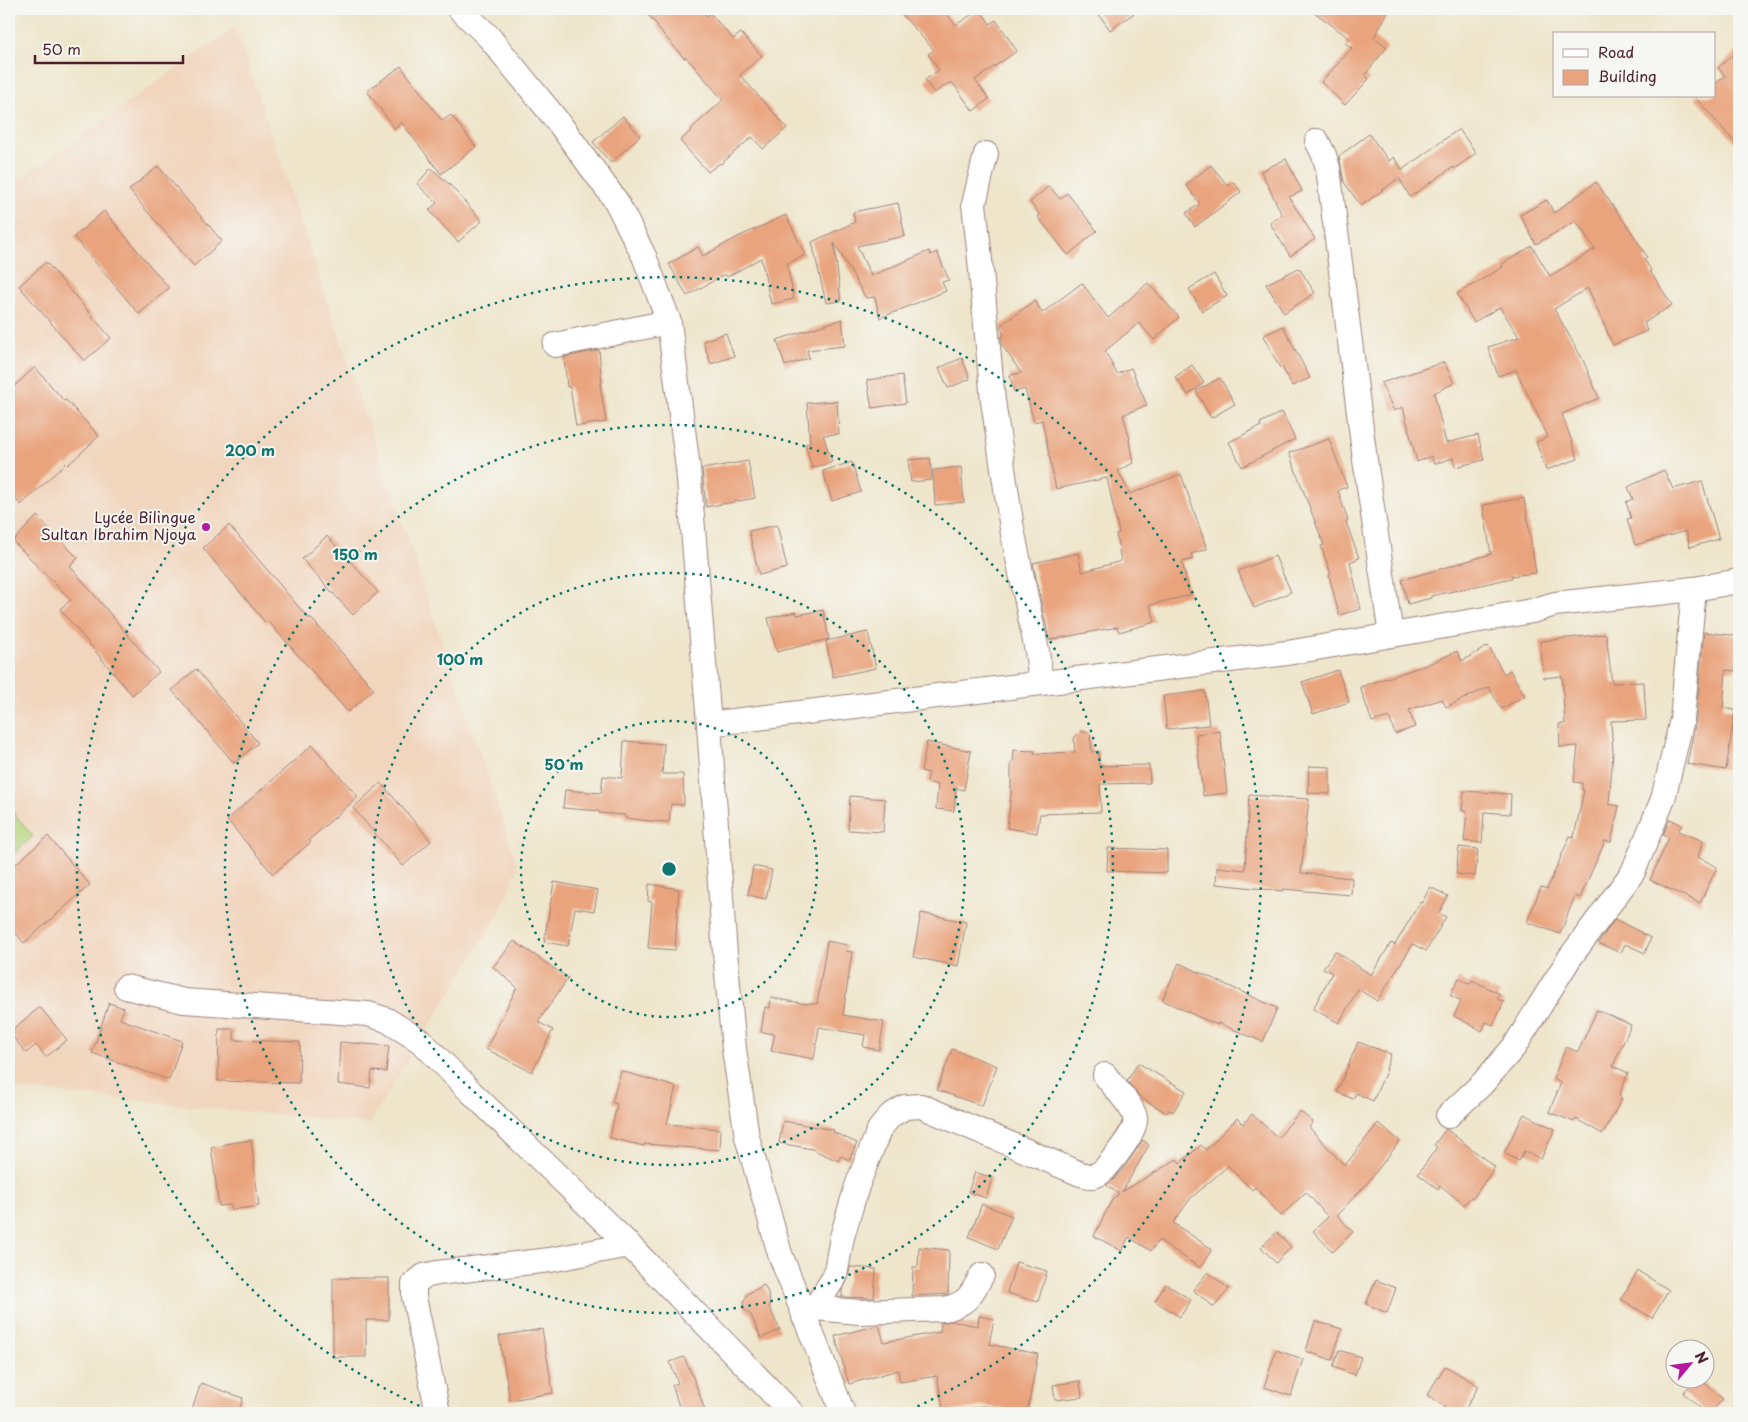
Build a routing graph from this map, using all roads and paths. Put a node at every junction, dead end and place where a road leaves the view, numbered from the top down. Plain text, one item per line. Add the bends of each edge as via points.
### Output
1 (460, 9) edge
2 (1317, 141) dead end
3 (986, 154) dead end
4 (669, 322) junction
5 (555, 346) dead end
6 (1739, 581) edge
7 (1694, 590) junction
8 (1391, 635) junction
9 (1041, 683) junction
10 (710, 724) junction
11 (126, 987) dead end
12 (1105, 1075) dead end
13 (1448, 1116) dead end
14 (629, 1246) junction
15 (982, 1275) dead end
16 (810, 1312) junction
17 (438, 1413) edge
18 (792, 1413) edge
19 (843, 1413) edge

1 - 4 street via 494,44 559,123 608,189 644,256
2 - 8 street via 1328,168
3 - 9 street via 974,204 993,401 1012,528
4 - 5 street
4 - 10 street via 688,468
6 - 7 street
7 - 8 street via 1555,604 1532,611
7 - 13 street via 1682,719 1663,799 1633,872 1569,959 1514,1047
8 - 9 street via 1287,653
9 - 10 street
10 - 16 street via 734,1049 747,1137 780,1254
11 - 14 street via 184,1001 347,1012 387,1020 422,1042
12 - 16 street via 1131,1108 1135,1127 1104,1170 1091,1177 921,1106 905,1107 890,1116 879,1130 856,1186 835,1276
14 - 17 street via 550,1260 437,1273 424,1276 414,1284
14 - 18 street
15 - 16 street via 968,1299 951,1308
16 - 19 street

